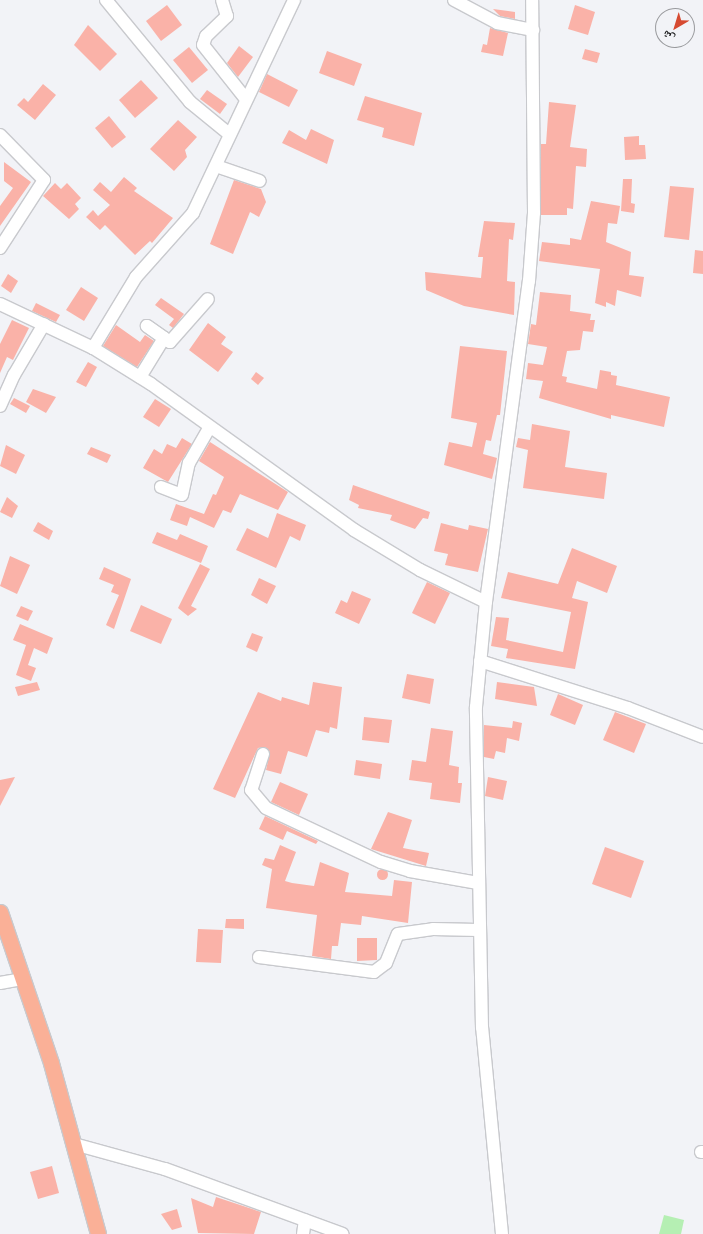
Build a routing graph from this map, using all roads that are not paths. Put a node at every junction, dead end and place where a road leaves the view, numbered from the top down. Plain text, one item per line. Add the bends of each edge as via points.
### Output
1 (106, 0) edge
2 (222, 0) edge
3 (294, 0) edge
4 (454, 0) edge
5 (532, 0) edge
6 (533, 30) junction
7 (245, 98) junction
8 (229, 134) junction
9 (0, 135) edge
10 (216, 166) junction
11 (260, 181) dead end
12 (0, 248) edge
13 (208, 299) dead end
14 (0, 304) edge
15 (44, 324) junction
16 (93, 348) junction
17 (140, 377) junction
18 (0, 406) edge
19 (209, 429) junction
20 (161, 487) dead end
21 (486, 602) junction
22 (480, 661) junction
23 (703, 737) edge
24 (263, 754) dead end
25 (478, 883) junction
26 (0, 912) edge
27 (478, 930) junction
28 (259, 957) dead end
29 (22, 979) junction
30 (0, 983) edge
31 (74, 1144) junction
32 (306, 1220) junction
33 (98, 1234) edge
34 (303, 1234) edge
35 (343, 1234) edge
36 (502, 1234) edge

1 - 8 street via 190,102
2 - 7 street via 227,16 206,36 203,45
3 - 7 street
4 - 6 street via 497,23
5 - 6 street
6 - 21 street via 534,213 530,281
7 - 8 street
8 - 10 street
9 - 12 street via 44,180
10 - 11 street
10 - 16 street via 193,213 136,277
13 - 17 street via 170,342 147,326 164,338
14 - 15 street
15 - 16 street
15 - 18 street via 14,375
16 - 17 street
17 - 19 street
19 - 20 street via 189,463 182,495
19 - 21 street via 354,530 420,570
21 - 22 street
22 - 23 street via 628,708
22 - 25 street via 475,772
24 - 25 street via 251,790 266,808 381,862 410,871
25 - 27 street
26 - 29 main road
27 - 28 street via 433,929 398,934 386,962 374,972
27 - 36 street via 488,1114
29 - 30 street
29 - 31 main road
31 - 32 street via 158,1166
31 - 33 main road
32 - 34 street
32 - 35 street

